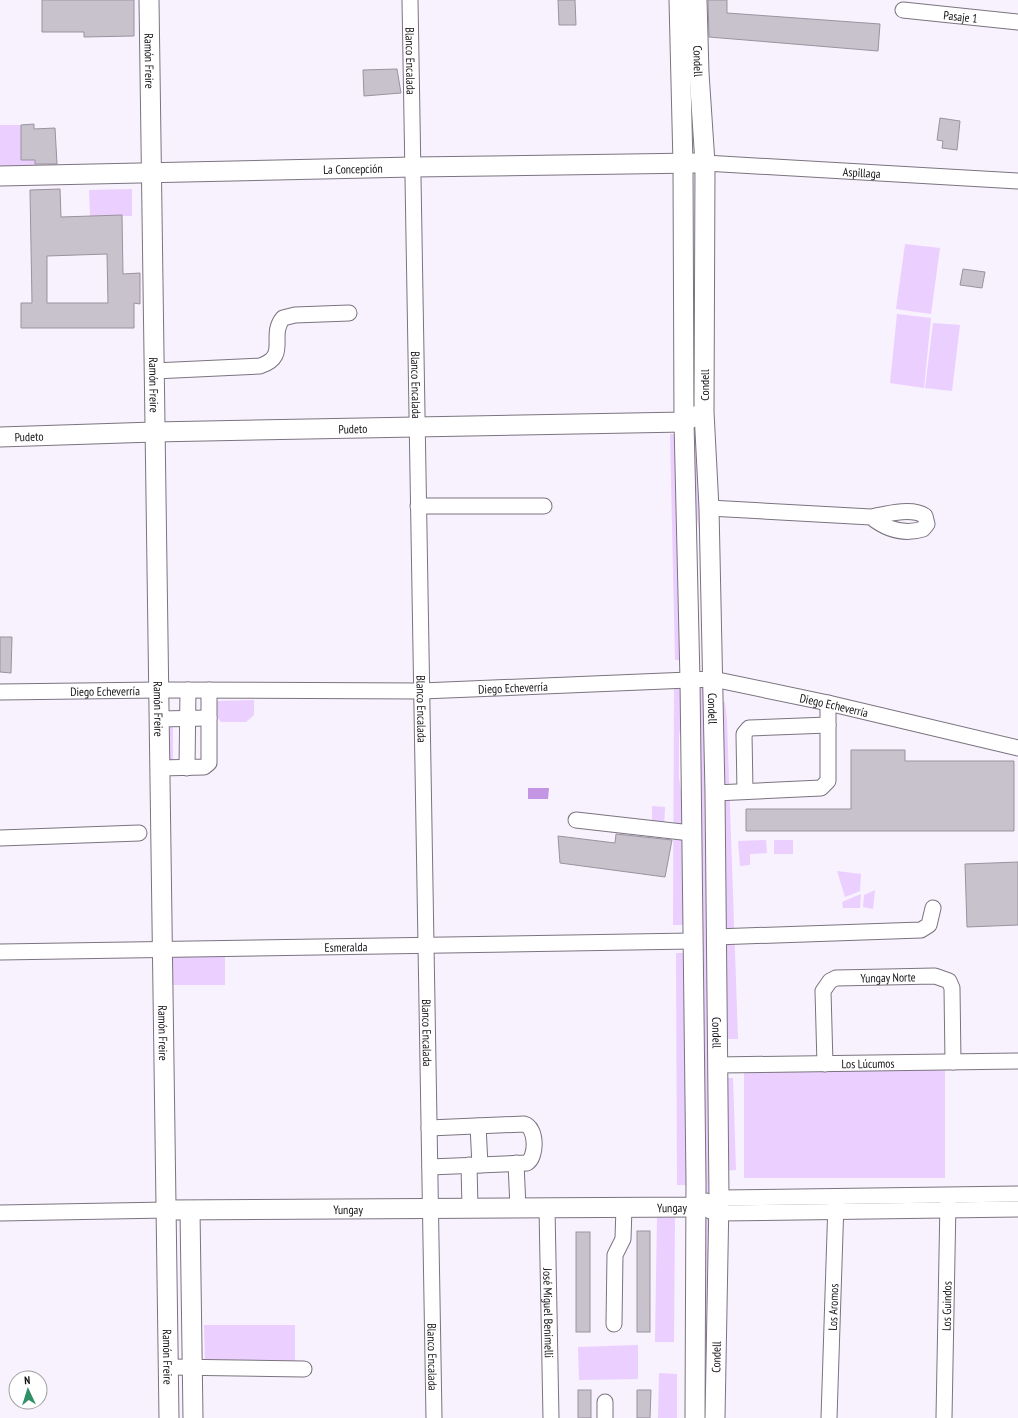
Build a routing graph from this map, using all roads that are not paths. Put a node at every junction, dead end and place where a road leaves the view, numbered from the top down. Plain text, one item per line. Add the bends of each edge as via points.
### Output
1 (149, 0) edge
2 (410, 0) edge
3 (679, 0) edge
4 (697, 0) edge
5 (903, 10) dead end
6 (1018, 22) edge
7 (705, 163) junction
8 (683, 164) junction
9 (413, 167) junction
10 (152, 173) junction
11 (0, 176) edge
12 (1018, 181) edge
13 (349, 313) dead end
14 (154, 372) junction
15 (704, 412) junction
16 (684, 422) junction
17 (417, 427) junction
18 (154, 432) junction
19 (0, 437) edge
20 (418, 506) junction
21 (544, 506) dead end
22 (709, 508) junction
23 (871, 517) dead end
24 (713, 679) junction
25 (690, 680) junction
26 (158, 690) junction
27 (188, 690) junction
28 (209, 690) junction
29 (422, 691) junction
30 (0, 692) edge
31 (828, 703) junction
32 (188, 718) junction
33 (209, 718) junction
34 (159, 719) junction
35 (828, 725) junction
36 (1018, 748) edge
37 (159, 768) junction
38 (187, 768) junction
39 (746, 791) junction
40 (715, 793) junction
41 (576, 820) dead end
42 (139, 833) dead end
43 (691, 833) junction
44 (0, 838) edge
45 (933, 908) dead end
46 (715, 937) junction
47 (692, 941) junction
48 (426, 946) junction
49 (162, 949) junction
50 (0, 952) edge
51 (1018, 1061) edge
52 (953, 1062) junction
53 (825, 1064) junction
54 (717, 1065) junction
55 (478, 1126) junction
56 (429, 1128) junction
57 (516, 1163) junction
58 (475, 1165) junction
59 (430, 1167) junction
60 (1018, 1194) edge
61 (948, 1195) junction
62 (836, 1196) junction
63 (719, 1206) junction
64 (624, 1207) junction
65 (695, 1207) junction
66 (470, 1208) junction
67 (518, 1208) junction
68 (547, 1208) junction
69 (430, 1209) junction
70 (1018, 1209) edge
71 (167, 1210) junction
72 (948, 1210) junction
73 (190, 1211) junction
74 (836, 1212) junction
75 (0, 1213) edge
76 (614, 1324) dead end
77 (169, 1367) junction
78 (193, 1367) junction
79 (304, 1369) dead end
80 (605, 1402) dead end
81 (169, 1418) edge
82 (193, 1418) edge
83 (434, 1418) edge
84 (551, 1418) edge
85 (605, 1418) edge
86 (695, 1418) edge
87 (715, 1418) edge
88 (829, 1418) edge
89 (944, 1418) edge

1 - 10 main road, Ramón Freire
2 - 9 street, Blanco Encalada
3 - 8 main road, Condell
4 - 7 main road, Condell
5 - 6 street, Pasaje 1
7 - 8 main road, La Concepción
7 - 12 street, Aspillaga
7 - 15 main road, Condell
8 - 9 main road, La Concepción
8 - 16 main road, Condell
9 - 10 main road, La Concepción
9 - 17 street, Blanco Encalada
10 - 11 main road, La Concepción
10 - 14 main road, Ramón Freire
13 - 14 street via 295,315 283,318 278,326 276,355 272,361 260,366
14 - 18 main road, Ramón Freire
15 - 16 main road, Pudeto
15 - 22 main road, Condell
16 - 17 main road, Pudeto
16 - 25 main road, Condell
17 - 18 main road, Pudeto
17 - 20 street, Blanco Encalada
18 - 19 main road, Pudeto
18 - 26 main road, Ramón Freire
20 - 21 street
20 - 29 street, Blanco Encalada
22 - 23 street
22 - 24 main road, Condell
24 - 25 street, Diego Echeverría
24 - 31 street, Diego Echeverría
24 - 40 main road, Condell
25 - 29 street, Diego Echeverría
25 - 43 main road, Condell
26 - 27 street, Diego Echeverría
26 - 30 street, Diego Echeverría
26 - 34 main road, Ramón Freire
27 - 28 street, Diego Echeverría
27 - 32 street
28 - 29 street, Diego Echeverría
28 - 33 street
29 - 48 street, Blanco Encalada
31 - 35 street
31 - 36 street, Diego Echeverría
32 - 33 street
32 - 34 street
32 - 38 street
33 - 38 street via 209,763 204,767
34 - 37 main road, Ramón Freire
35 - 39 street via 828,780 821,788
35 - 39 street via 749,728 744,734
37 - 38 street
37 - 49 main road, Ramón Freire
39 - 40 street
40 - 46 main road, Condell
41 - 43 street
42 - 44 street
43 - 47 main road, Condell
45 - 46 street via 929,925 921,930
46 - 54 main road, Condell
47 - 48 street, Esmeralda
47 - 65 main road, Condell
48 - 49 street, Esmeralda
48 - 56 street, Blanco Encalada
49 - 50 street, Esmeralda
49 - 71 main road, Ramón Freire
51 - 52 street, Los Lúcumos
52 - 53 street, Los Lúcumos
52 - 53 street, Yungay Norte via 952,988 949,981 935,976 836,978 826,985 823,990
53 - 54 street, Los Lúcumos
54 - 63 main road, Condell
55 - 56 street
55 - 57 street via 524,1124 529,1127 533,1135 532,1159 527,1163
55 - 58 street
56 - 59 street, Blanco Encalada
57 - 58 street
57 - 67 street
58 - 59 street
58 - 66 street
59 - 69 street, Blanco Encalada
60 - 61 street, Yungay
61 - 62 street, Yungay
61 - 72 street, Los Guindos
62 - 63 street, Yungay
62 - 74 street, Los Aromos
63 - 65 main road, Yungay
63 - 74 street, Yungay
63 - 87 main road, Condell
64 - 65 main road, Yungay
64 - 68 main road, Yungay
64 - 76 street via 623,1239 615,1255
65 - 86 main road, Condell
66 - 67 main road, Yungay
66 - 69 main road, Yungay
67 - 68 main road, Yungay
68 - 84 street, José Miguel Benimelli
69 - 73 main road, Yungay
69 - 83 street, Blanco Encalada
70 - 72 street, Yungay
71 - 73 main road, Yungay
71 - 75 street, Yungay
71 - 77 main road, Ramón Freire
72 - 74 street, Yungay
72 - 89 street, Los Guindos
73 - 78 main road, Ramón Freire
74 - 88 street, Los Aromos
77 - 78 street
77 - 81 main road, Ramón Freire
78 - 79 street
78 - 82 main road, Ramón Freire
80 - 85 street

